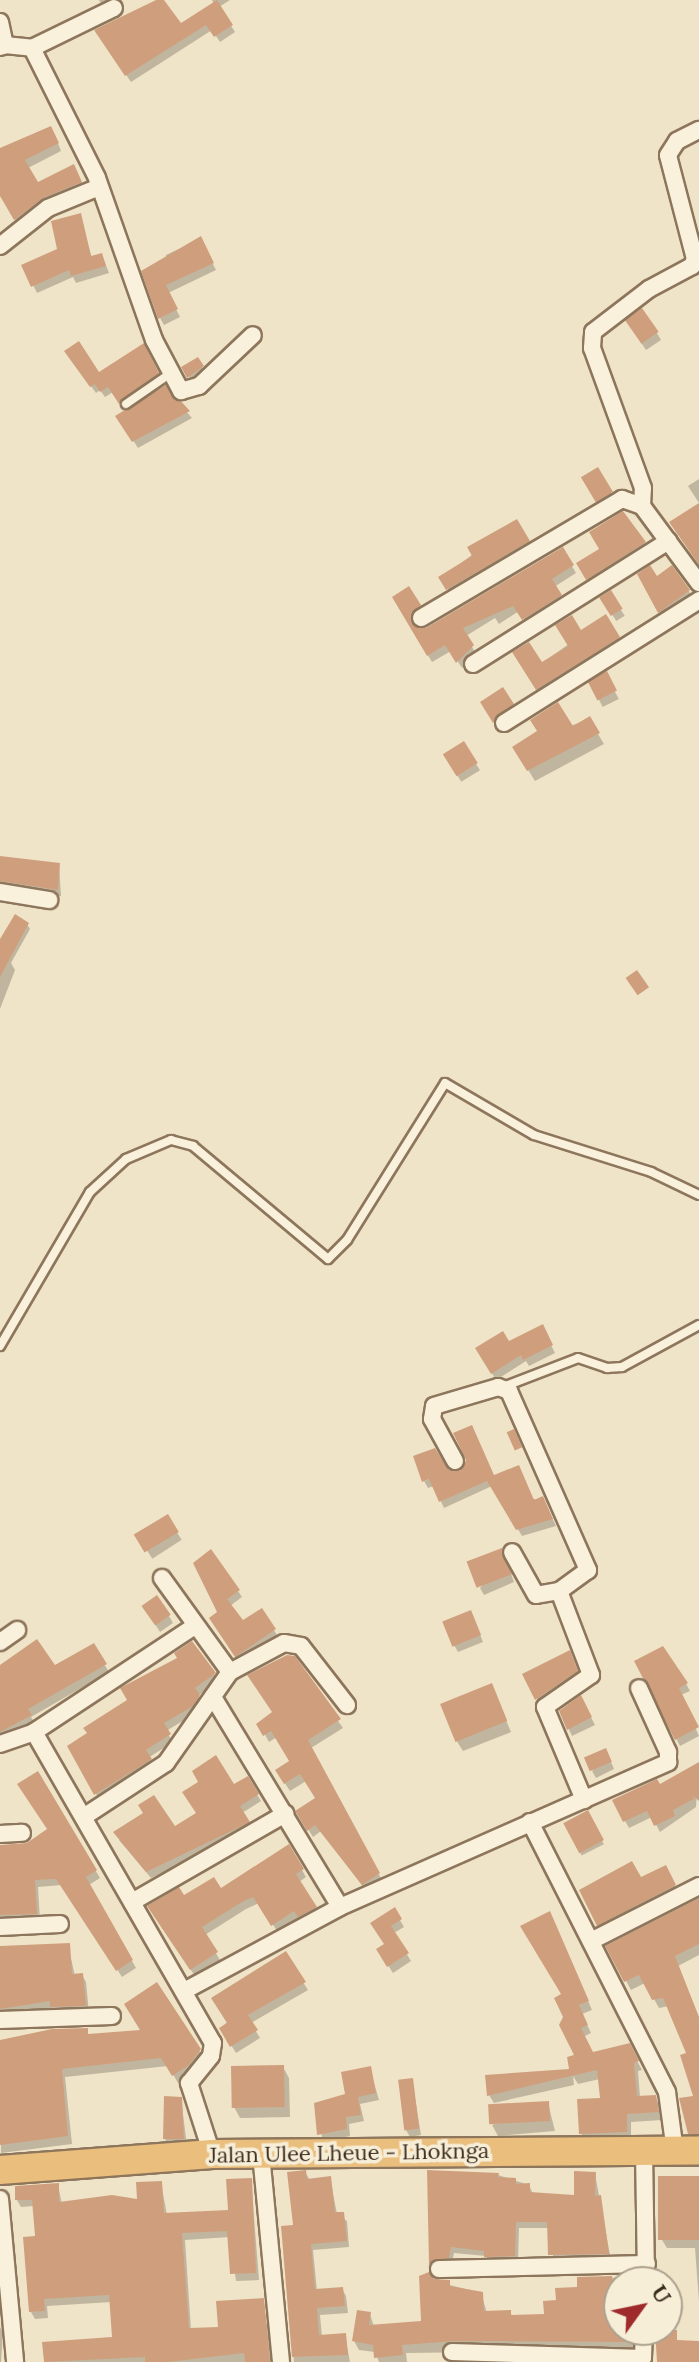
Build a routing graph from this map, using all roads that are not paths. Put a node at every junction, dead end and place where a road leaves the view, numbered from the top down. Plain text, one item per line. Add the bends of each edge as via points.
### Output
1 (114, 8) dead end
2 (0, 22) edge
3 (2, 46) edge
4 (32, 48) junction
5 (699, 130) edge
6 (99, 187) junction
7 (0, 246) edge
8 (253, 335) dead end
9 (172, 373) junction
10 (126, 404) dead end
11 (642, 506) junction
12 (668, 541) junction
13 (699, 583) edge
14 (699, 600) edge
15 (421, 618) dead end
16 (473, 664) dead end
17 (504, 723) dead end
18 (1, 893) edge
19 (49, 900) dead end
20 (699, 1195) edge
21 (699, 1325) edge
22 (0, 1346) edge
23 (503, 1388) junction
24 (455, 1461) dead end
25 (512, 1552) dead end
26 (162, 1578) dead end
27 (559, 1591) junction
28 (193, 1627) junction
29 (17, 1630) dead end
30 (0, 1642) edge
31 (230, 1672) junction
32 (639, 1688) dead end
33 (213, 1697) junction
34 (347, 1705) dead end
35 (34, 1732) junction
36 (0, 1744) edge
37 (584, 1800) junction
38 (285, 1814) junction
39 (85, 1816) junction
40 (530, 1822) junction
41 (22, 1833) dead end
42 (0, 1834) edge
43 (699, 1886) edge
44 (132, 1902) junction
45 (340, 1907) junction
46 (60, 1924) dead end
47 (0, 1927) edge
48 (591, 1941) junction
49 (184, 1991) junction
50 (112, 2016) dead end
51 (0, 2020) edge
52 (644, 2150) junction
53 (687, 2151) edge
54 (212, 2154) junction
55 (261, 2154) junction
56 (0, 2170) edge
57 (0, 2199) edge
58 (647, 2264) joint
59 (439, 2269) dead end
60 (643, 2346) edge
61 (452, 2352) dead end
62 (15, 2362) edge
63 (281, 2362) edge

1 - 4 street
2 - 3 street
3 - 4 street
4 - 6 street
5 - 11 street via 677,141 668,155 695,259 692,266 649,289 593,332 592,348 643,488
6 - 7 street via 48,208
6 - 9 street via 154,340
8 - 9 street via 189,392 181,391
9 - 10 lane
11 - 12 street
11 - 15 street via 613,501
12 - 13 street
12 - 16 street
14 - 17 street
18 - 19 street
20 - 22 lane via 651,1172 534,1135 445,1083 347,1240 328,1259 193,1146 171,1140 126,1159 97,1184
21 - 23 lane via 622,1367 578,1358
23 - 24 street via 432,1408
23 - 27 street via 511,1393 587,1562 582,1579
25 - 27 street via 534,1594
26 - 28 street
27 - 37 street via 591,1678 545,1707
28 - 31 street
28 - 35 street
29 - 30 street
31 - 33 street
31 - 34 street via 291,1642 301,1646
32 - 37 street via 670,1759
33 - 38 street
33 - 39 street via 166,1763
35 - 36 street
35 - 39 street
37 - 40 street
38 - 44 street
38 - 45 street
39 - 44 street
40 - 45 street
40 - 48 street
41 - 42 street
43 - 48 street
44 - 49 street
45 - 49 street
46 - 47 street
48 - 53 street via 667,2092
49 - 54 street via 213,2043 211,2056 189,2083
50 - 51 street
52 - 53 highway, Jalan Ulee Lheue - Lhoknga
52 - 55 highway, Jalan Ulee Lheue - Lhoknga
52 - 58 street
54 - 55 highway, Jalan Ulee Lheue - Lhoknga
54 - 56 highway, Jalan Ulee Lheue - Lhoknga
55 - 63 street
57 - 62 street
58 - 59 street
60 - 61 street via 643,2358

